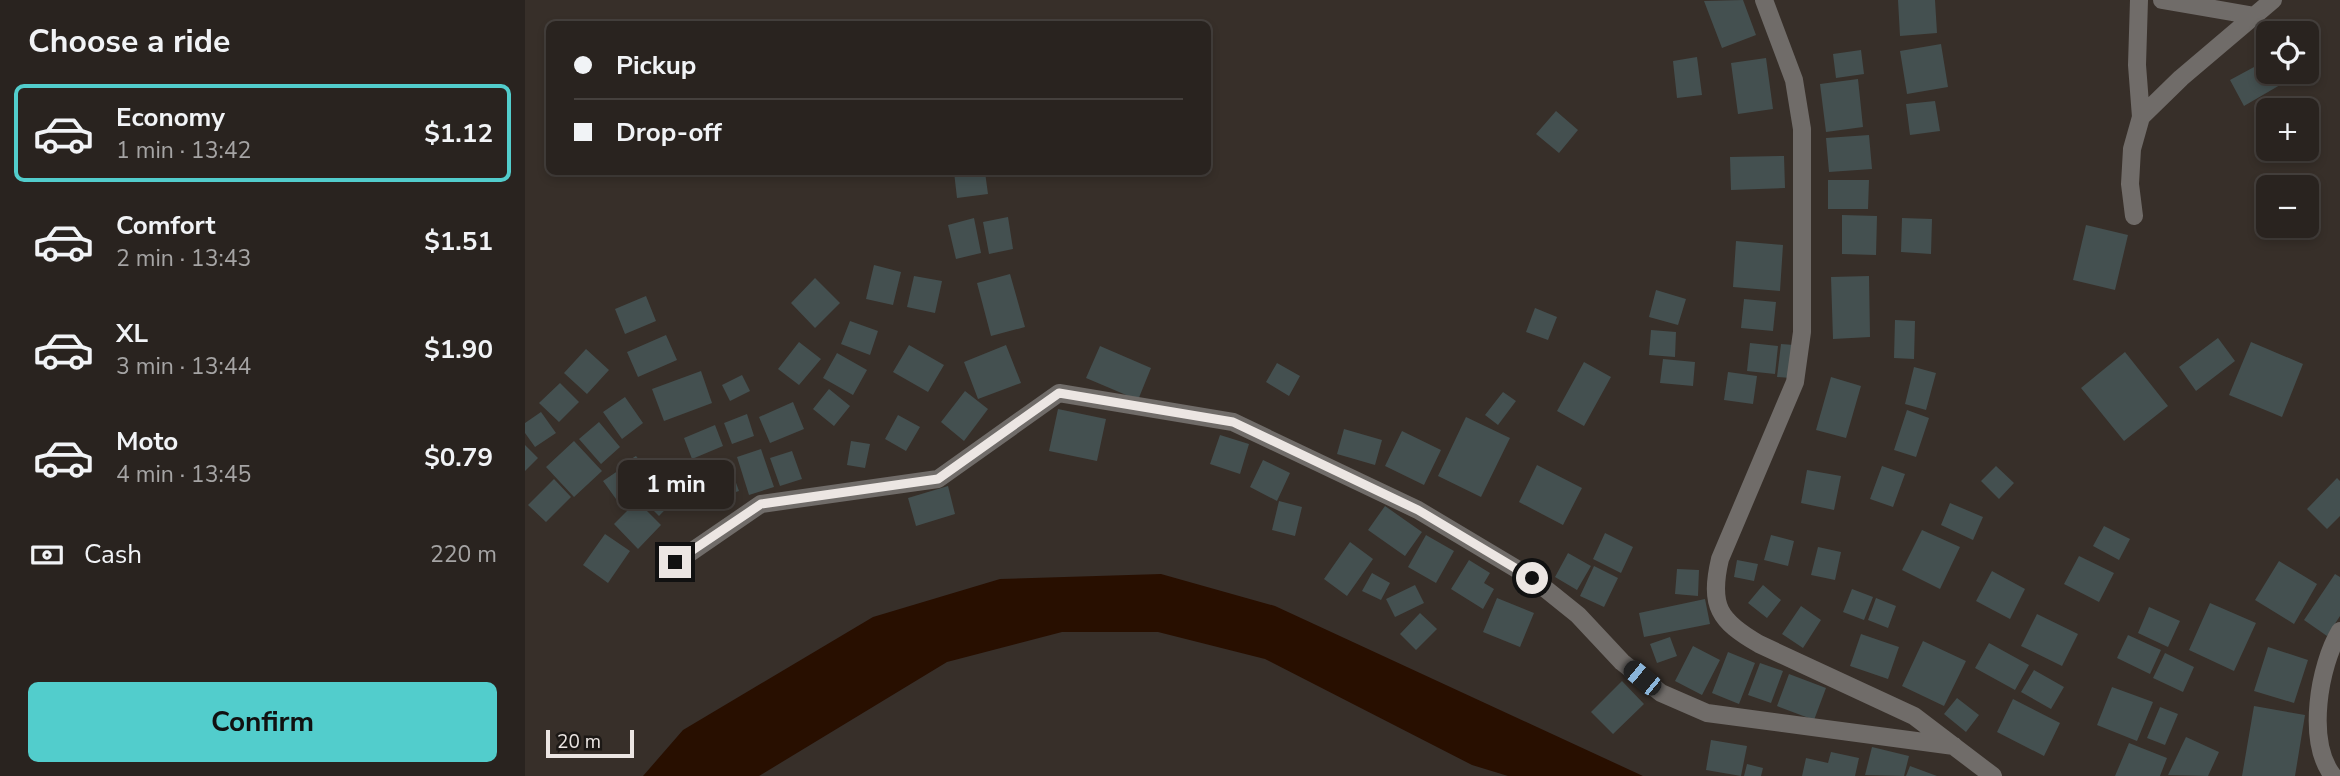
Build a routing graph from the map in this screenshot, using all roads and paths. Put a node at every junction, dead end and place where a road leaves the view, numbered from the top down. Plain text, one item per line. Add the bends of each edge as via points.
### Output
1 (1764, 0) edge
2 (2139, 0) edge
3 (2162, 0) edge
4 (2273, 0) edge
5 (2255, 16) junction
6 (2141, 117) junction
7 (2134, 216) dead end
8 (675, 562) dead end
9 (2340, 631) edge
10 (1954, 747) junction
11 (1993, 776) edge
12 (2333, 776) edge

1 - 10 street via 1794,80 1802,129 1802,332 1795,382 1720,559 1714,582 1716,600 1735,630 1914,716
2 - 6 street
3 - 5 street
4 - 5 street
5 - 6 street
6 - 7 street via 2132,149
8 - 10 street via 761,504 938,479 1059,393 1233,422 1418,510 1532,578 1661,693 1707,713
9 - 12 street via 2330,648 2319,701 2320,749
10 - 11 street

